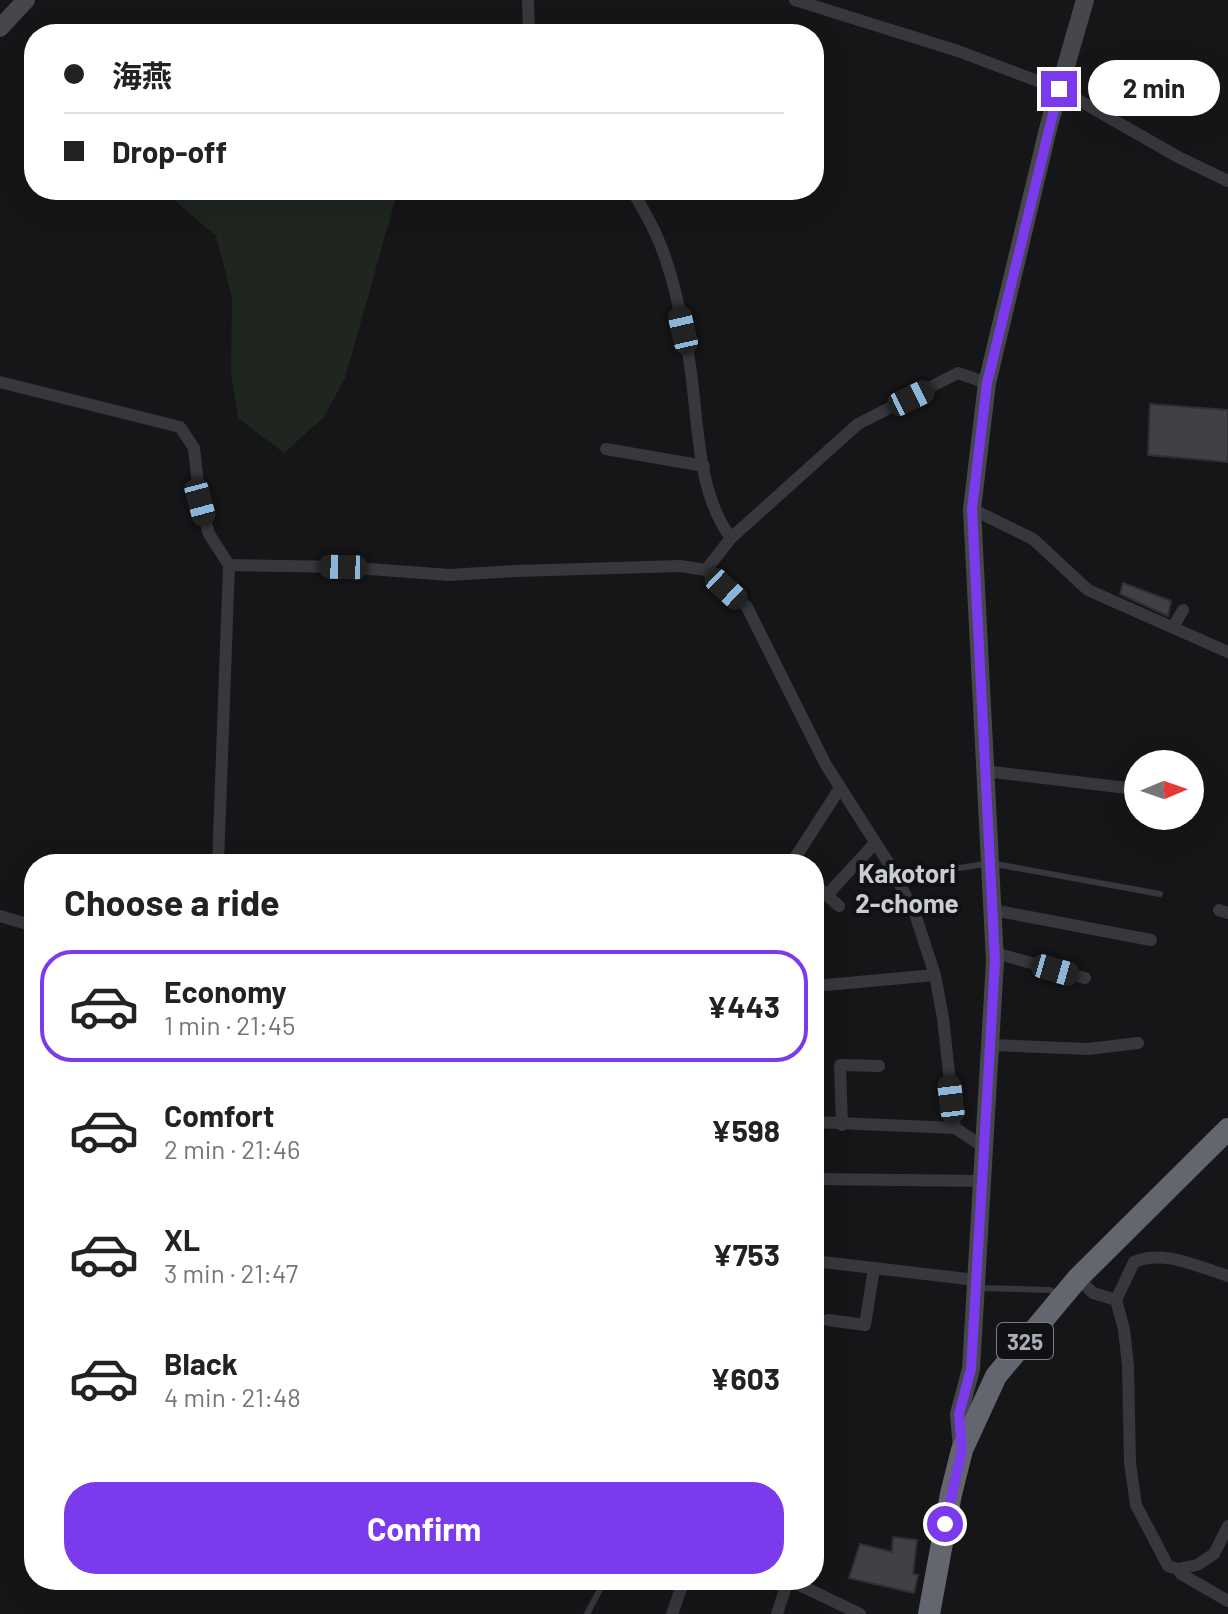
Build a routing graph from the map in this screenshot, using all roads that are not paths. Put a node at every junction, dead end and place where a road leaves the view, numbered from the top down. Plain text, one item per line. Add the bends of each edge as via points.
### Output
1 (26, 0) edge
2 (528, 0) edge
3 (795, 0) edge
4 (1085, 0) edge
5 (529, 24) edge
6 (0, 28) edge
7 (1059, 89) junction
8 (1228, 181) edge
9 (637, 200) edge
10 (0, 382) edge
11 (987, 383) junction
12 (606, 449) dead end
13 (704, 466) junction
14 (972, 509) junction
15 (731, 538) junction
16 (229, 565) junction
17 (706, 570) junction
18 (1183, 610) dead end
19 (1173, 627) junction
20 (1228, 652) edge
21 (985, 771) junction
22 (840, 788) junction
23 (1124, 788) edge
24 (875, 843) junction
25 (218, 854) edge
26 (797, 854) edge
27 (990, 863) junction
28 (897, 878) junction
29 (824, 892) edge
30 (1160, 894) dead end
31 (827, 895) junction
32 (839, 906) dead end
33 (993, 910) junction
34 (0, 916) edge
35 (24, 923) edge
36 (1151, 940) dead end
37 (995, 953) junction
38 (935, 975) junction
39 (1085, 978) dead end
40 (826, 985) dead end
41 (1138, 1043) dead end
42 (991, 1045) junction
43 (879, 1066) dead end
44 (824, 1123) edge
45 (842, 1125) junction
46 (955, 1128) junction
47 (1228, 1129) edge
48 (985, 1148) junction
49 (824, 1179) edge
50 (983, 1181) junction
51 (824, 1262) edge
52 (874, 1268) junction
53 (1228, 1276) edge
54 (1078, 1278) junction
55 (976, 1284) junction
56 (1061, 1299) junction
57 (1116, 1300) junction
58 (828, 1320) dead end
59 (971, 1369) junction
60 (996, 1376) junction
61 (962, 1450) junction
62 (1228, 1526) edge
63 (1178, 1569) junction
64 (600, 1590) edge
65 (680, 1590) edge
66 (785, 1590) edge
67 (809, 1590) edge
68 (1228, 1601) edge
69 (587, 1614) edge
70 (672, 1614) edge
71 (777, 1614) edge
72 (860, 1614) edge
73 (929, 1614) edge

1 - 6 street
2 - 5 street
3 - 7 street
4 - 7 street
7 - 8 street
7 - 11 street
9 - 13 street via 672,281 689,354
10 - 16 street via 180,427 194,448 209,534
11 - 14 street
11 - 15 street via 958,373 858,424
12 - 13 street
13 - 15 street via 720,522
14 - 19 street via 1033,539 1088,590
14 - 21 street
15 - 17 street
16 - 17 street via 449,575
16 - 25 street
17 - 22 street via 747,607
18 - 19 street
19 - 20 street
21 - 23 street
21 - 27 street
22 - 24 street
22 - 26 street
24 - 28 street
24 - 31 street
27 - 28 lane
27 - 30 lane
27 - 33 street
28 - 38 street
29 - 31 street
31 - 32 street
33 - 36 street
33 - 37 street
34 - 35 street
37 - 39 street
37 - 42 street
38 - 40 street
38 - 46 street
41 - 42 street via 1088,1049
42 - 48 street
43 - 45 street via 840,1065
44 - 45 street
45 - 46 street
46 - 48 street
47 - 54 highway, 325
48 - 50 street
49 - 50 street
50 - 55 street
51 - 52 street
52 - 55 street
52 - 58 street via 865,1325
53 - 57 street via 1147,1256 1134,1262
54 - 56 highway, 325
54 - 57 street via 1093,1293
55 - 56 lane via 1050,1290
55 - 59 street
56 - 60 highway, 325
57 - 63 street via 1128,1366 1136,1505 1168,1566
59 - 60 street
59 - 61 street via 959,1414
60 - 61 highway, 325
61 - 73 highway, 325
62 - 63 street via 1214,1554
63 - 68 street
64 - 69 lane
65 - 70 street
66 - 71 street
67 - 72 street

